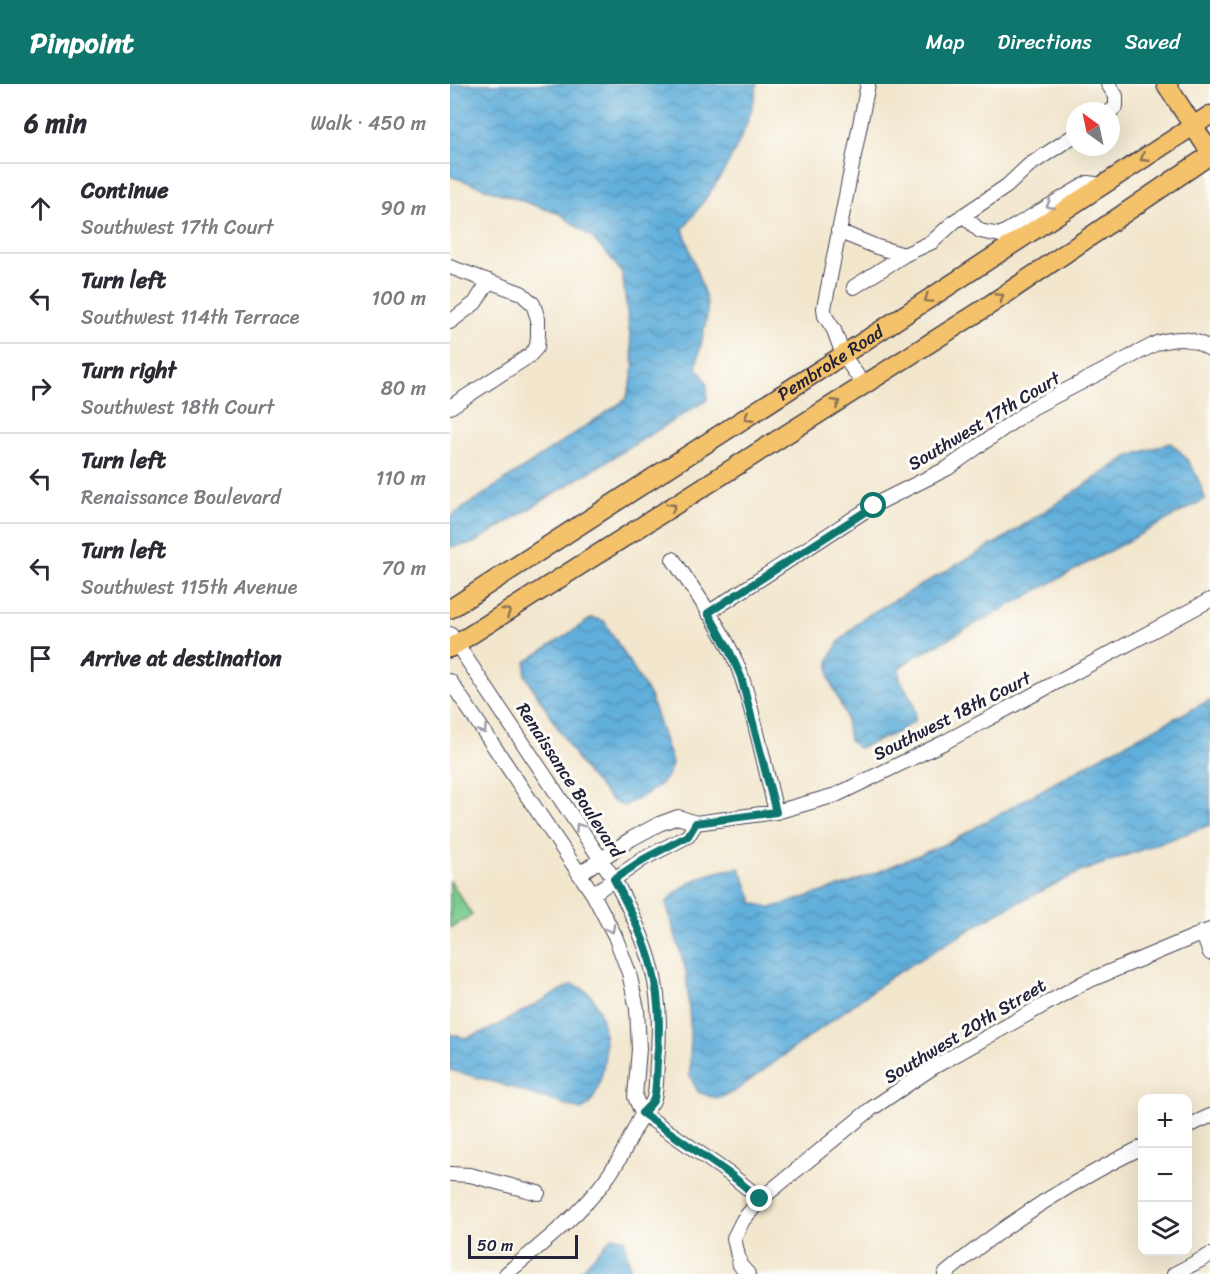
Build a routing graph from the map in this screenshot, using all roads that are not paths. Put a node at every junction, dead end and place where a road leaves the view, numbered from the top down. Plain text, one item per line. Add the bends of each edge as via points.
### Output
1 (868, 84) edge
2 (1108, 84) edge
3 (1166, 84) edge
4 (1116, 102) edge
5 (1210, 114) edge
6 (1194, 126) junction
7 (1066, 141) edge
8 (1210, 153) edge
9 (1102, 185) junction
10 (963, 215) junction
11 (838, 231) junction
12 (904, 255) junction
13 (450, 267) edge
14 (489, 281) junction
15 (854, 287) dead end
16 (450, 322) edge
17 (1210, 349) edge
18 (843, 355) junction
19 (864, 385) junction
20 (450, 407) edge
21 (673, 559) dead end
22 (1210, 600) edge
23 (450, 609) edge
24 (708, 613) junction
25 (453, 642) edge
26 (450, 681) edge
27 (520, 737) junction
28 (497, 751) junction
29 (776, 812) junction
30 (696, 823) junction
31 (600, 860) junction
32 (579, 874) junction
33 (614, 879) junction
34 (593, 894) junction
35 (1206, 931) edge
36 (1210, 953) edge
37 (642, 1113) junction
38 (1210, 1116) edge
39 (1192, 1124) edge
40 (1141, 1148) edge
41 (450, 1174) edge
42 (538, 1193) dead end
43 (760, 1199) junction
44 (1210, 1255) edge
45 (506, 1274) edge
46 (748, 1274) edge
47 (945, 1274) edge
48 (1174, 1274) edge

1 - 11 street
2 - 4 street
3 - 6 main road
5 - 6 main road, Pembroke Road
6 - 8 main road
6 -> 9 main road, Pembroke Road
7 - 10 street
19 -> 8 main road, Pembroke Road via 985,308
9 -> 10 street via 1088,183 1000,235 980,231
9 -> 18 main road, Pembroke Road
10 - 12 street via 932,242
11 - 12 street
11 - 18 street via 824,308
12 - 15 street
13 - 14 street
14 - 16 street via 475,303
14 - 20 street via 521,293 533,304 538,319 537,347
17 - 24 street, Southwest 17th Court via 1196,340 1174,339 1157,344 1032,408 948,468 874,506
18 - 19 street
18 -> 23 main road, Pembroke Road
25 -> 19 main road, Pembroke Road
21 - 24 street
22 - 29 street, Southwest 18th Court via 943,744 836,795
24 - 29 street via 741,677
25 - 27 street, Renaissance Boulevard
26 -> 28 street
27 - 28 street
31 -> 27 street, Renaissance Boulevard
28 - 32 street
29 - 30 street, Southwest 18th Court
30 - 31 street, Southwest 18th Court via 678,817 659,824
30 - 33 street via 688,836
31 - 32 street, Southwest 18th Court
31 - 33 street, Renaissance Boulevard
32 - 34 street
33 - 34 street
33 - 37 street, Renaissance Boulevard via 650,956 658,993 661,1032 653,1100
34 -> 37 street via 615,936 637,1009 639,1048 634,1096
35 - 36 street
35 - 43 street, Southwest 20th Street via 1083,983 932,1068 871,1109
37 - 43 street
37 - 45 street, Renaissance Boulevard via 618,1162 593,1195
38 - 39 street
40 - 47 street via 1010,1225
41 - 42 street
43 - 46 street, Southwest 20th Street via 734,1238 740,1265
44 - 48 street

